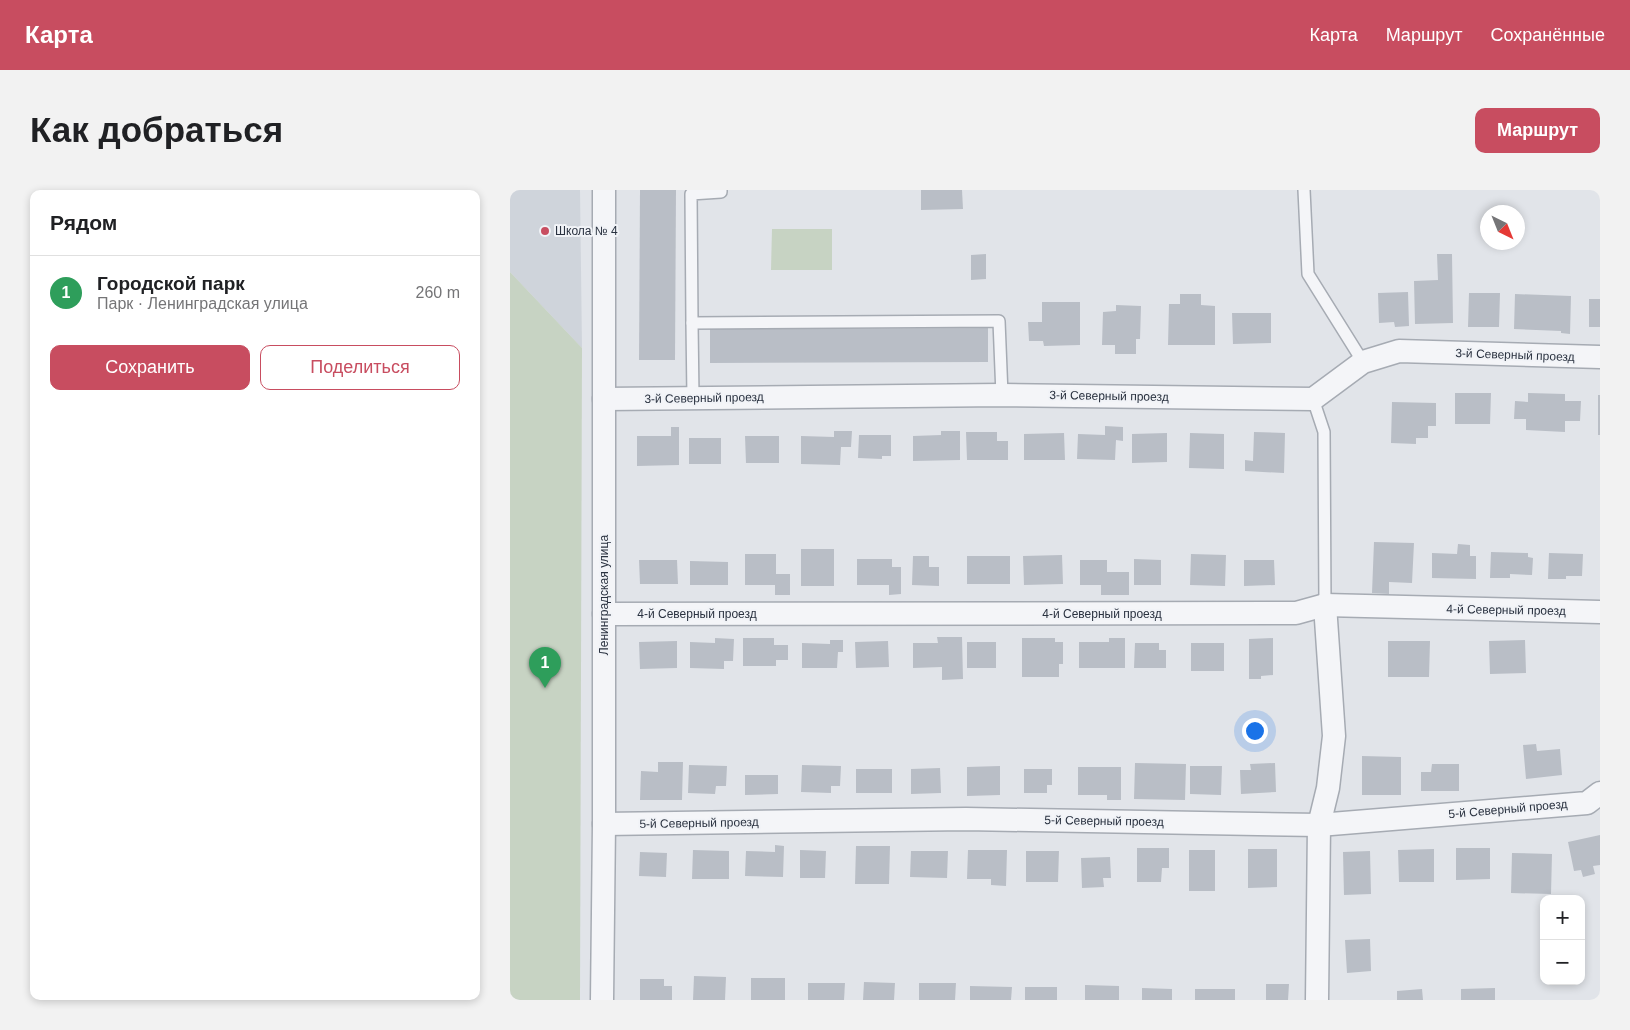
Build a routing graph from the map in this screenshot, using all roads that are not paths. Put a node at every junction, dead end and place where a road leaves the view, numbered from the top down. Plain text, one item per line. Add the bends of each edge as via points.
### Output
1 (604, 190) edge
2 (721, 190) edge
3 (1304, 190) edge
4 (692, 323) junction
5 (1600, 358) edge
6 (1364, 362) junction
7 (1002, 395) junction
8 (693, 398) junction
9 (604, 399) junction
10 (1313, 399) junction
11 (1325, 605) junction
12 (1600, 612) edge
13 (604, 614) junction
14 (1600, 793) edge
15 (604, 824) junction
16 (1319, 825) junction
17 (602, 1000) edge
18 (1317, 1000) edge

1 - 9 street, Ленинградская улица
2 - 4 lane via 691,194
3 - 6 lane via 1308,274
4 - 7 lane via 999,321
4 - 8 lane
5 - 6 street, 3-й Северный проезд via 1398,351
6 - 10 street, 3-й Северный проезд
7 - 8 street, 3-й Северный проезд
7 - 10 street, 3-й Северный проезд
8 - 9 street, 3-й Северный проезд
9 - 13 street, Ленинградская улица
10 - 11 lane via 1324,432
11 - 12 street, 4-й Северный проезд
11 - 13 street, 4-й Северный проезд via 1296,613
11 - 16 street via 1334,736 1328,788
13 - 15 street, Ленинградская улица
14 - 16 street, 5-й Северный проезд via 1587,803
15 - 16 street, 5-й Северный проезд via 966,819
15 - 17 street, Ленинградская улица
16 - 18 street

